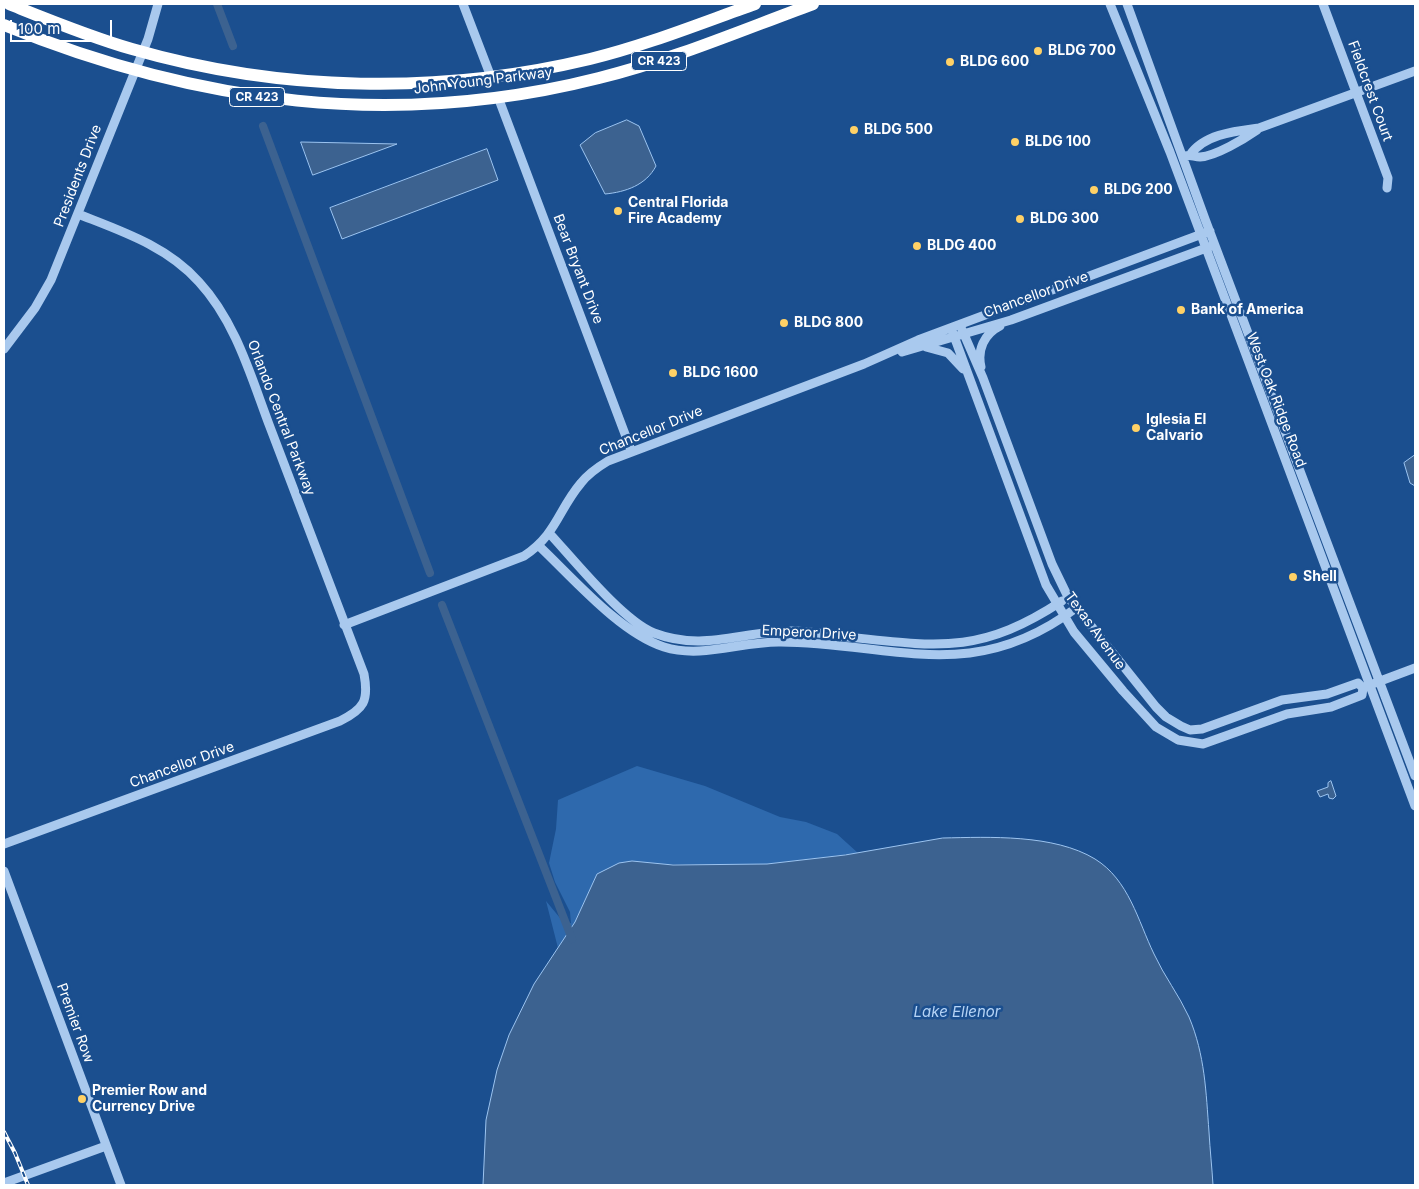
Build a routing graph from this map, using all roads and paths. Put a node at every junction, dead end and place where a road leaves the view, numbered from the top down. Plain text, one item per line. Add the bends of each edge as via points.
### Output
1 (9, 4) edge
2 (158, 4) edge
3 (463, 4) edge
4 (755, 4) edge
5 (813, 4) edge
6 (1110, 4) edge
7 (1127, 4) edge
8 (1323, 4) edge
9 (4, 25) edge
10 (142, 52) junction
11 (134, 71) junction
12 (532, 71) junction
13 (1415, 71) edge
14 (1139, 76) junction
15 (491, 77) junction
16 (1356, 92) junction
17 (498, 97) junction
18 (454, 102) junction
19 (1186, 156) junction
20 (1387, 188) dead end
21 (78, 214) junction
22 (1210, 231) junction
23 (1200, 234) junction
24 (1215, 245) junction
25 (1204, 249) junction
26 (1011, 320) junction
27 (957, 331) junction
28 (921, 347) junction
29 (4, 349) edge
30 (864, 364) junction
31 (969, 377) junction
32 (983, 378) junction
33 (631, 450) junction
34 (1291, 477) junction
35 (1310, 495) junction
36 (550, 534) junction
37 (539, 546) junction
38 (1052, 564) junction
39 (1039, 568) junction
40 (1068, 597) junction
41 (1057, 604) junction
42 (1076, 608) junction
43 (1064, 617) junction
44 (344, 625) junction
45 (1415, 668) edge
46 (1134, 680) junction
47 (1379, 681) junction
48 (1366, 687) junction
49 (1123, 692) junction
50 (1327, 694) junction
51 (364, 702) joint
52 (1273, 704) junction
53 (1331, 707) junction
54 (1166, 717) junction
55 (1278, 717) junction
56 (1216, 726) junction
57 (1156, 727) junction
58 (1220, 739) junction
59 (1415, 776) edge
60 (1408, 786) junction
61 (1415, 792) edge
62 (1415, 806) edge
63 (4, 844) edge
64 (4, 871) edge
65 (106, 1146) junction
66 (4, 1183) edge
67 (121, 1185) edge

1 - 10 highway, John Young Parkway / CR 423
2 - 10 street, Presidents Drive
3 - 15 street
4 - 12 highway, John Young Parkway / CR 423 via 626,49
5 - 17 highway, John Young Parkway / CR 423 via 622,72
6 - 14 street, West Oak Ridge Road
7 - 19 street, West Oak Ridge Road
8 - 16 street, Fieldcrest Court
9 - 11 highway, John Young Parkway / CR 423
10 - 11 street, Presidents Drive
10 - 15 highway, John Young Parkway / CR 423 via 230,71 322,82 422,83
11 - 18 highway, John Young Parkway / CR 423 via 200,88 298,102 383,105
11 - 21 street, Presidents Drive
12 - 15 highway, John Young Parkway / CR 423
12 - 17 highway via 512,82
13 - 16 street
14 - 19 street via 1148,81 1171,140
14 - 23 street, West Oak Ridge Road
15 - 18 highway via 475,92
16 - 19 street via 1259,128 1237,144 1200,157
16 - 20 street, Fieldcrest Court via 1388,178
17 - 18 highway, John Young Parkway / CR 423
17 - 33 street, Bear Bryant Drive
19 - 22 street, West Oak Ridge Road
21 - 29 street, Presidents Drive via 36,308
21 - 44 street, Orlando Central Parkway via 149,244 174,259 218,306 235,336
22 - 23 street, Chancellor Drive
22 - 24 street, West Oak Ridge Road
23 - 25 street, West Oak Ridge Road
23 - 27 street, Chancellor Drive
24 - 25 street, Chancellor Drive
24 - 35 street, West Oak Ridge Road
25 - 26 street, Chancellor Drive
25 - 34 street, West Oak Ridge Road
26 - 27 street, Chancellor Drive
26 - 32 street via 993,330 980,348
27 - 28 street, Chancellor Drive
27 - 30 street, Chancellor Drive
27 - 31 street, Texas Avenue
27 - 32 street, Texas Avenue
28 - 30 street, Chancellor Drive
28 - 31 street via 948,353
30 - 33 street, Chancellor Drive
31 - 39 street, Texas Avenue
32 - 38 street, Texas Avenue
33 - 36 street, Chancellor Drive via 608,461 580,484
34 - 35 street via 1298,480 1303,494
34 - 48 street, West Oak Ridge Road
35 - 47 street, West Oak Ridge Road
36 - 37 street, Chancellor Drive
36 - 41 street, Emperor Drive via 632,620 651,632 691,642 794,631 953,645 1000,635
37 - 43 street, Emperor Drive via 628,629 646,640 682,652 780,642 934,656 965,655 1010,644
37 - 44 street, Chancellor Drive via 504,564
38 - 39 street
38 - 40 street, Texas Avenue
39 - 41 street, Texas Avenue
40 - 41 street, Emperor Drive
40 - 42 street, Texas Avenue
41 - 43 street, Texas Avenue
42 - 43 street, Emperor Drive
42 - 46 street, Texas Avenue
43 - 49 street, Texas Avenue
44 - 51 street, Orlando Central Parkway via 364,674 367,690
45 - 47 street, Texas Avenue
46 - 49 street
46 - 54 street, Texas Avenue
47 - 48 street, Texas Avenue
47 - 59 street, West Oak Ridge Road
48 - 50 street, Texas Avenue via 1358,683
48 - 53 street, Texas Avenue via 1362,696
48 - 60 street, West Oak Ridge Road
49 - 57 street, Texas Avenue
50 - 52 street, Texas Avenue via 1300,696
50 - 53 street
51 - 63 street, Chancellor Drive via 356,713 340,721
52 - 55 street
52 - 56 street, Texas Avenue
53 - 55 street, Texas Avenue
54 - 56 street, Texas Avenue via 1190,730
54 - 57 street
55 - 58 street, Texas Avenue
56 - 58 street
57 - 58 street, Texas Avenue via 1192,744
60 - 61 street
60 - 62 street, West Oak Ridge Road
64 - 65 street, Premier Row
65 - 66 street
65 - 67 street, Premier Row

